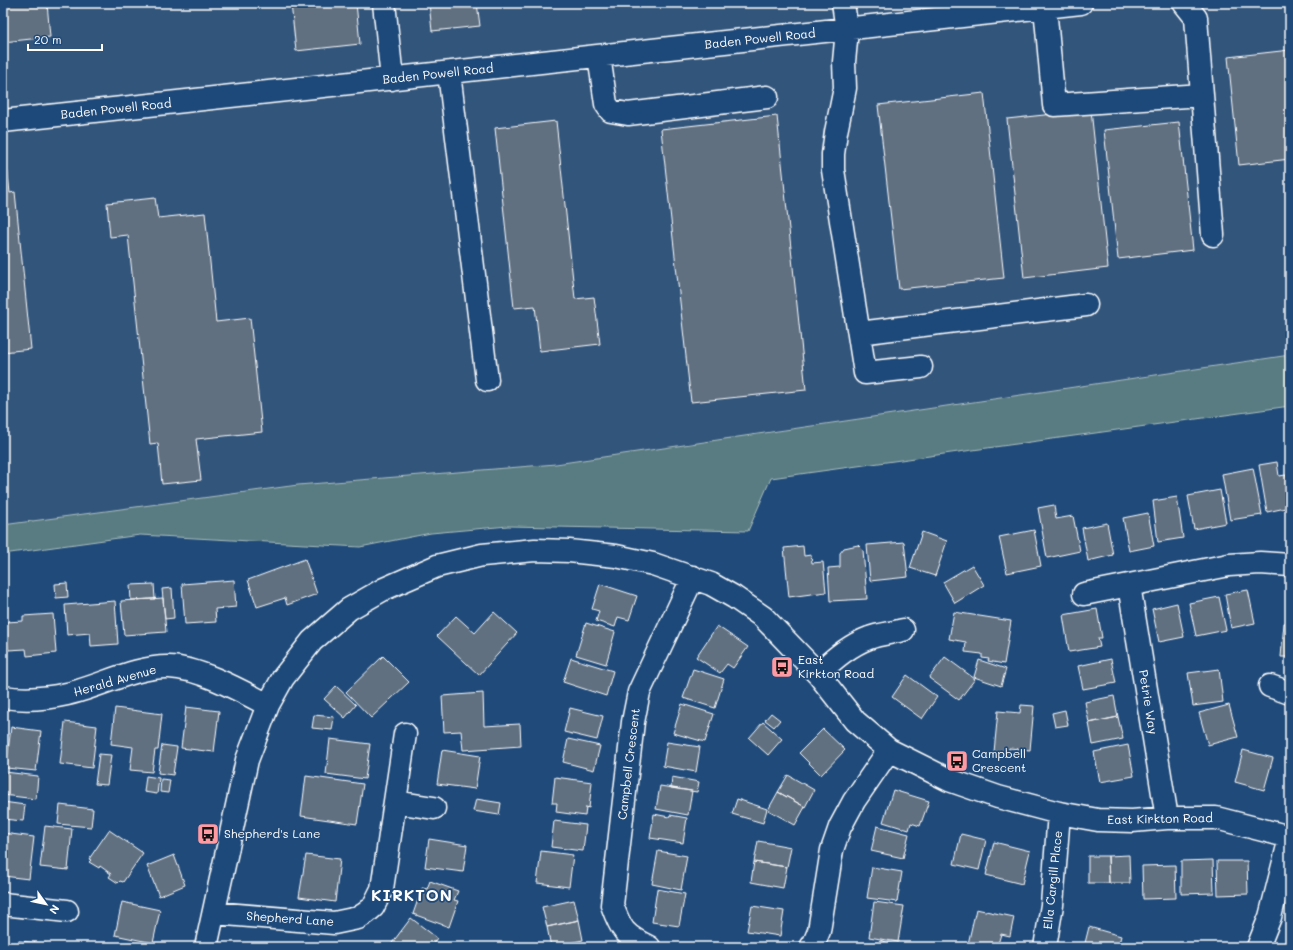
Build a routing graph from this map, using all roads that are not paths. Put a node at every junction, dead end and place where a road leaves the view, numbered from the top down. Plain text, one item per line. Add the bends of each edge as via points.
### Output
1 (384, 3) edge
2 (843, 3) edge
3 (1081, 3) edge
4 (1184, 3) edge
5 (1045, 7) junction
6 (847, 30) junction
7 (599, 56) junction
8 (449, 72) junction
9 (392, 79) junction
10 (1202, 95) junction
11 (767, 97) dead end
12 (3, 121) edge
13 (1213, 235) dead end
14 (1086, 305) dead end
15 (858, 333) junction
16 (921, 367) dead end
17 (487, 380) dead end
18 (1290, 565) edge
19 (693, 577) junction
20 (1129, 585) junction
21 (1084, 594) dead end
22 (903, 630) dead end
23 (818, 674) junction
24 (1270, 686) dead end
25 (1290, 692) edge
26 (3, 697) edge
27 (268, 705) junction
28 (405, 734) dead end
29 (889, 750) junction
30 (395, 802) junction
31 (434, 808) dead end
32 (1059, 813) junction
33 (1167, 818) junction
34 (1290, 838) edge
35 (3, 904) edge
36 (67, 910) dead end
37 (214, 913) junction
38 (206, 947) edge
39 (649, 947) edge
40 (811, 947) edge
41 (1045, 947) edge
42 (1258, 947) edge

1 - 9 street
2 - 6 street
3 - 5 street, Baden Powell Road
4 - 10 street via 1196,18
5 - 6 street, Baden Powell Road
5 - 10 street via 1054,104
6 - 7 street, Baden Powell Road
6 - 15 street via 845,88 836,132 833,170
7 - 8 street, Baden Powell Road
7 - 11 street via 606,104 611,111 628,114
8 - 9 street, Baden Powell Road
8 - 17 street
9 - 12 street, Baden Powell Road
10 - 13 street
14 - 15 street
15 - 16 street via 865,373
18 - 20 street via 1229,565
19 - 23 street, East Kirkton Road via 734,597 763,617
19 - 27 street, East Kirkton Road via 653,564 616,556 569,551 535,550 482,555 437,566 384,589 349,609 312,641 283,678
19 - 39 street, Campbell Crescent via 639,692 633,722 612,905 624,932
20 - 21 street
20 - 33 street, Petrie Way
22 - 23 street via 869,638 849,649
23 - 29 street, East Kirkton Road via 855,720
24 - 25 street
26 - 27 street, Herald Avenue via 40,699 67,694 151,668 169,667 187,669
27 - 37 street, East Kirkton Road via 247,760
28 - 30 street, Shepherd Lane
29 - 32 street, East Kirkton Road via 949,780 998,797
29 - 40 street via 840,826 832,850 819,931
30 - 31 street
30 - 37 street, Shepherd Lane via 382,889 373,907 358,918 334,923
32 - 33 street, East Kirkton Road via 1098,820
32 - 41 street, Ella Cargill Place via 1052,905
33 - 34 street, East Kirkton Road via 1216,818
34 - 42 street via 1270,917
35 - 36 street
37 - 38 street, East Kirkton Road

